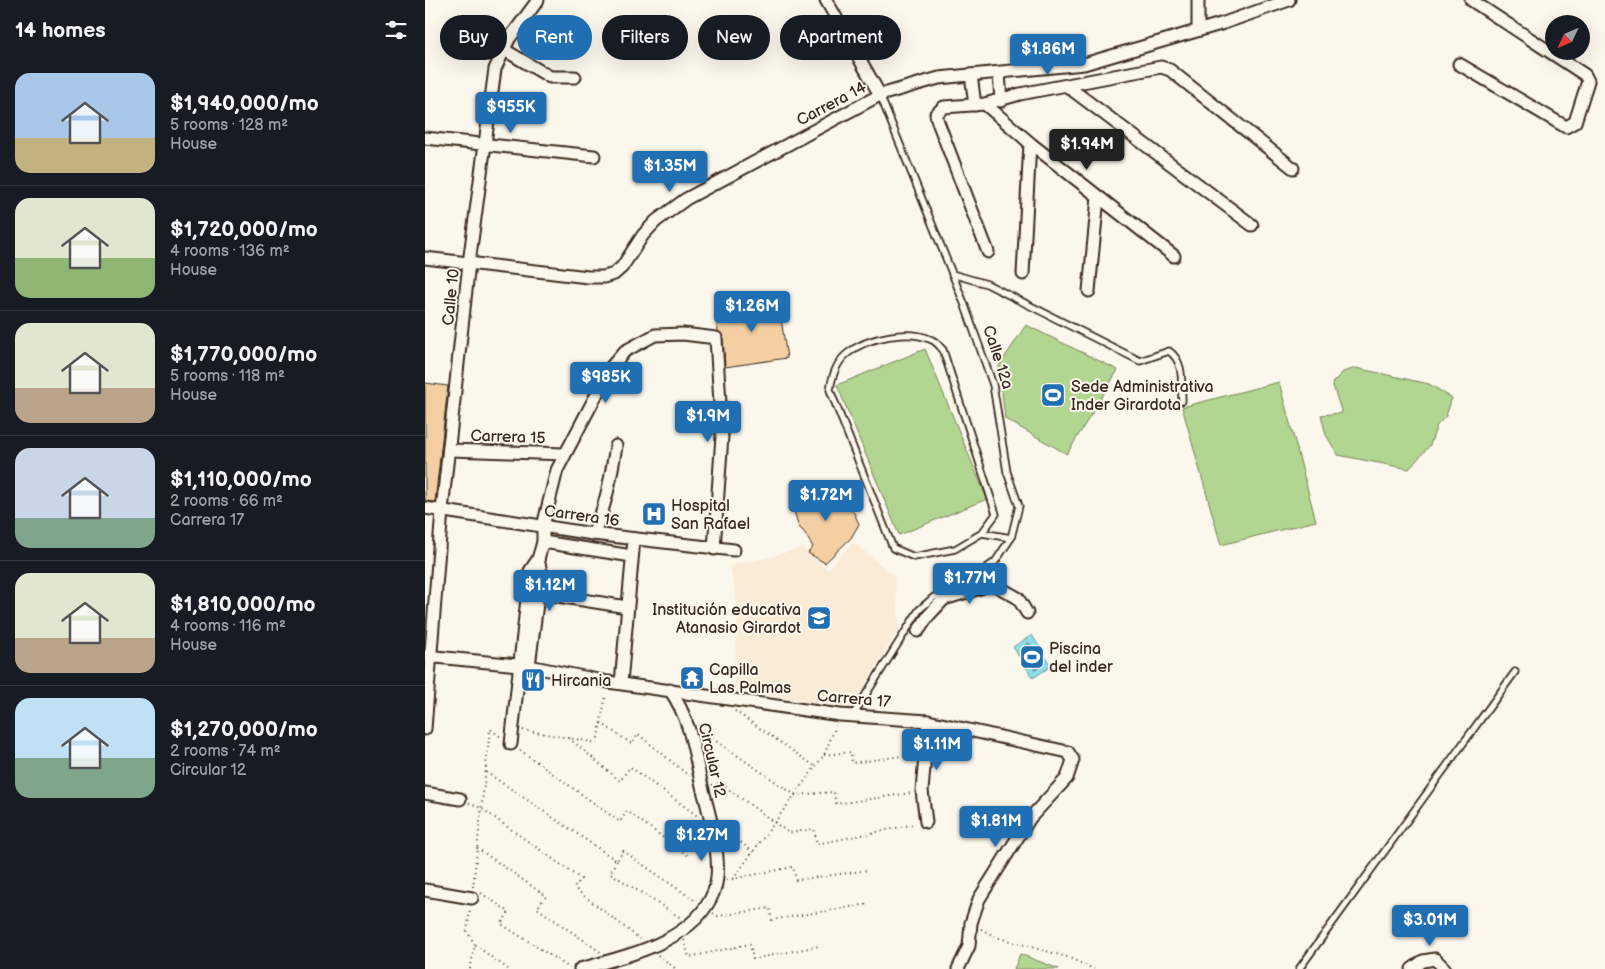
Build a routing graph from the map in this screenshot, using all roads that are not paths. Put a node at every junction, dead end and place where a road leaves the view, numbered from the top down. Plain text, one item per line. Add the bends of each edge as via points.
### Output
1 (538, 0) edge
2 (826, 0) edge
3 (1198, 0) edge
4 (1289, 0) edge
5 (1471, 0) edge
6 (1198, 30) junction
7 (507, 43) edge
8 (507, 51) edge
9 (499, 60) edge
10 (1459, 64) dead end
11 (999, 72) junction
12 (971, 75) junction
13 (575, 77) dead end
14 (1067, 86) junction
15 (880, 95) junction
16 (1001, 101) junction
17 (980, 104) junction
18 (425, 138) edge
19 (1029, 143) junction
20 (484, 144) junction
21 (594, 156) dead end
22 (1293, 168) dead end
23 (1098, 197) junction
24 (1252, 225) dead end
25 (988, 252) dead end
26 (1174, 256) dead end
27 (425, 258) edge
28 (469, 263) junction
29 (952, 274) junction
30 (1023, 274) dead end
31 (1089, 291) dead end
32 (1181, 401) dead end
33 (616, 446) dead end
34 (450, 450) junction
35 (564, 454) junction
36 (425, 508) edge
37 (443, 510) junction
38 (543, 526) junction
39 (983, 533) junction
40 (593, 534) junction
41 (634, 538) junction
42 (1011, 538) junction
43 (543, 542) junction
44 (714, 549) junction
45 (734, 550) dead end
46 (632, 556) junction
47 (538, 559) junction
48 (539, 594) junction
49 (627, 607) junction
50 (1027, 613) dead end
51 (908, 625) junction
52 (921, 632) joint
53 (429, 657) edge
54 (524, 666) junction
55 (1515, 672) dead end
56 (621, 683) junction
57 (671, 690) junction
58 (853, 716) junction
59 (928, 721) junction
60 (425, 730) edge
61 (511, 744) road end
62 (425, 793) edge
63 (460, 799) dead end
64 (926, 822) road end
65 (425, 890) edge
66 (473, 892) road end
67 (580, 969) edge
68 (958, 969) edge
69 (1299, 969) edge
70 (1412, 969) edge
71 (1445, 969) edge

1 - 7 street, Calle 10
2 - 15 street, Calle 12a
3 - 6 street
4 - 6 street, Carrera 14
5 - 10 street via 1585,75 1588,81 1575,122 1566,127
6 - 11 street, Carrera 14 via 1084,64
8 - 13 street via 550,77
9 - 20 street, Calle 10
11 - 12 street, Carrera 14
11 - 16 street
12 - 15 street, Carrera 14 via 939,78
12 - 17 street
14 - 16 street via 1020,94
14 - 22 street via 1149,68 1170,70
14 - 24 street
15 - 28 street, Carrera 14 via 678,204 643,235 615,274 589,277
15 - 29 lane, Calle 12a
16 - 17 street
17 - 19 street
17 - 25 street via 944,107 936,114
18 - 20 street
19 - 23 street
19 - 30 street
20 - 21 street
20 - 28 street, Calle 10
23 - 26 street
23 - 31 street
27 - 28 street, Carrera 14
28 - 34 street, Calle 10
29 - 32 lane via 987,284 1140,360 1169,351 1176,356 1181,368
29 - 42 lane, Calle 12a via 993,385 1007,472 1019,506
33 - 40 street via 610,481
34 - 35 street, Carrera 15
34 - 37 street, Calle 10
35 - 38 street
35 - 44 street via 611,367 625,351 655,336 683,334 716,338 722,436
36 - 37 street, Carrera 16
37 - 38 street, Carrera 16
37 - 53 street, Calle 10
38 - 40 street, Carrera 16
38 - 43 street
39 - 39 lane via 955,549 914,557 893,548 830,390 832,373 848,353 879,338 913,334 934,340 943,350 996,514
39 - 42 lane
40 - 41 street, Carrera 16
41 - 44 street, Carrera 16
41 - 46 street
42 - 51 lane, Calle 12a via 984,571 934,598
43 - 46 street
43 - 47 street
44 - 45 street, Carrera 16
46 - 49 street
47 - 48 street via 541,572
47 - 54 street via 530,571
48 - 49 street
48 - 54 street
49 - 56 street
50 - 52 street via 1018,598 993,584 944,599 929,614
51 - 52 lane
51 - 58 lane, Calle 12a
53 - 54 street, Carrera 17
53 - 60 street, Calle 10
54 - 56 street, Carrera 17
54 - 61 street
55 - 69 lane
56 - 57 street, Carrera 17
57 - 58 street, Carrera 17
57 - 67 street, Circular 12 via 688,721 713,828 714,891 705,908 669,939
58 - 59 street, Carrera 17
59 - 64 street via 922,791
59 - 68 street, Carrera 17 via 1042,745 1068,752 1073,760 1067,778 1030,818 979,899 971,923 969,946
62 - 63 street
65 - 66 street
70 - 71 street via 1423,961 1435,960

